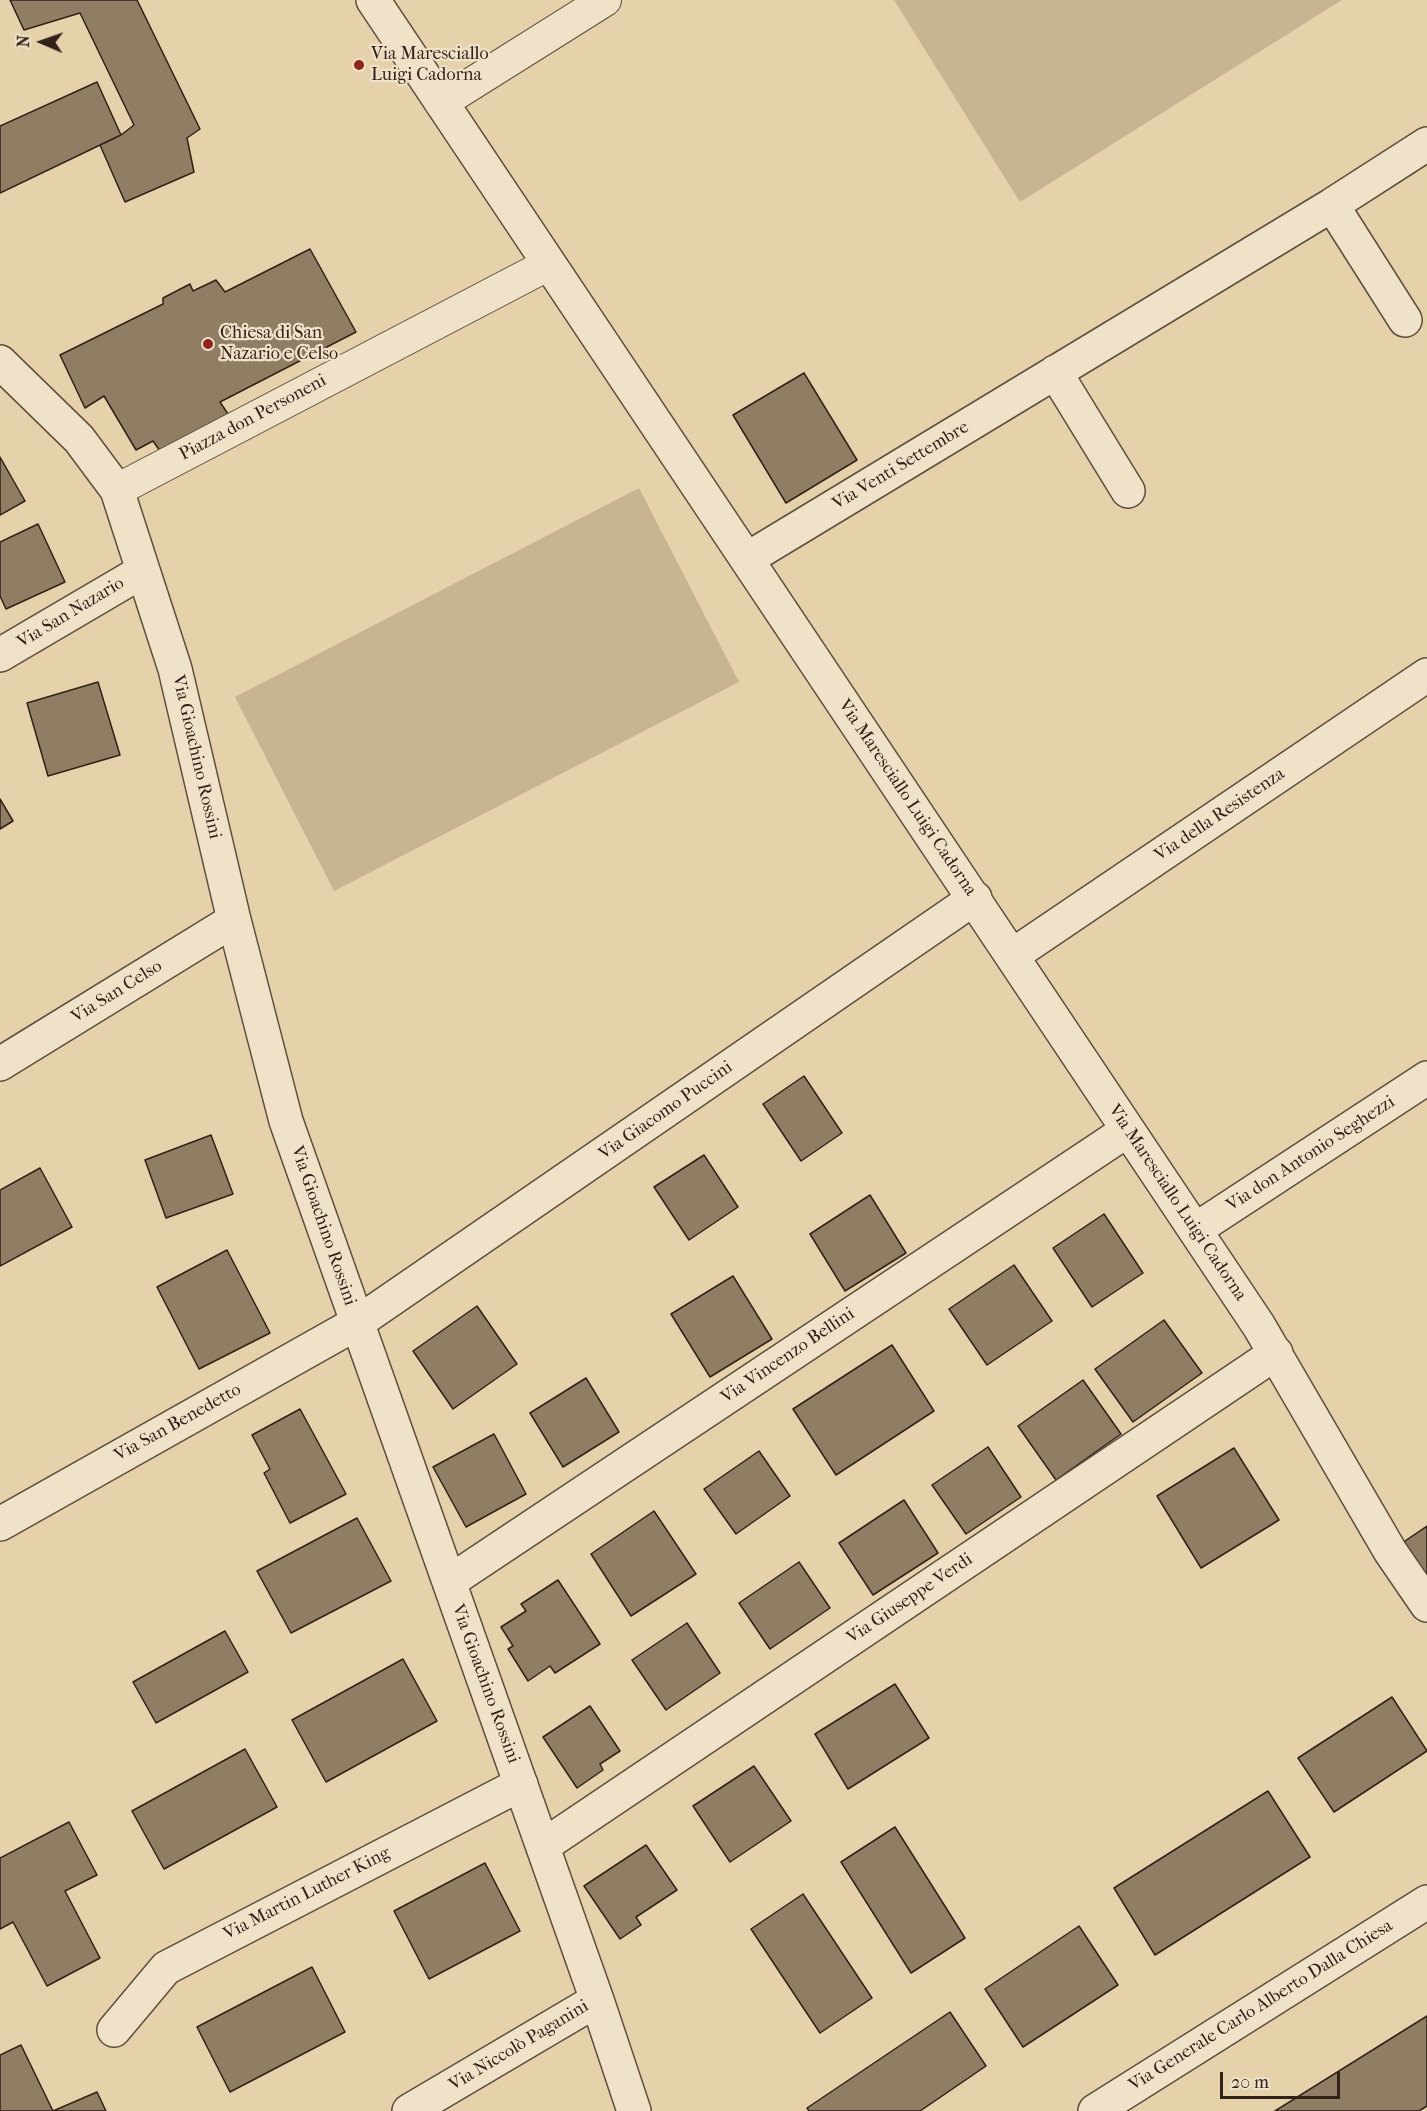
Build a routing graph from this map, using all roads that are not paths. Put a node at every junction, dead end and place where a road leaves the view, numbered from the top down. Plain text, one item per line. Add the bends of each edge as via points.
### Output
1 (373, 0) edge
2 (605, 0) edge
3 (441, 104) junction
4 (1427, 144) edge
5 (1332, 205) junction
6 (549, 264) junction
7 (1405, 320) dead end
8 (1055, 372) junction
9 (6, 377) edge
10 (117, 490) junction
11 (1128, 491) dead end
12 (747, 559) junction
13 (143, 570) junction
14 (0, 655) edge
15 (1427, 675) edge
16 (975, 898) junction
17 (234, 920) junction
18 (1013, 955) junction
19 (0, 1064) edge
20 (1427, 1078) edge
21 (1128, 1130) junction
22 (1195, 1230) junction
23 (357, 1323) junction
24 (1276, 1353) junction
25 (0, 1524) edge
26 (448, 1582) junction
27 (1427, 1605) edge
28 (521, 1784) junction
29 (543, 1846) junction
30 (1427, 1902) edge
31 (597, 2000) junction
32 (114, 2030) dead end
33 (409, 2111) edge
34 (634, 2111) edge
35 (1095, 2111) edge

1 - 3 street, Via Maresciallo Luigi Cadorna
2 - 3 street
3 - 6 street, Via Maresciallo Luigi Cadorna
4 - 5 street, Via Venti Settembre
5 - 7 street
5 - 8 street, Via Venti Settembre
6 - 10 street, Piazza don Personeni
6 - 12 street, Via Maresciallo Luigi Cadorna
8 - 11 street
8 - 12 street, Via Venti Settembre
9 - 10 street, Via Gioachino Rossini via 79,439
10 - 13 street, Via Gioachino Rossini
12 - 16 street, Via Maresciallo Luigi Cadorna
13 - 14 street, Via San Nazario
13 - 17 street, Via Gioachino Rossini via 175,669
15 - 18 street, Via della Resistenza
16 - 18 street, Via Maresciallo Luigi Cadorna
16 - 23 street, Via Giacomo Puccini
17 - 19 street, Via San Celso
17 - 23 street, Via Gioachino Rossini via 286,1121
18 - 21 street, Via Maresciallo Luigi Cadorna
20 - 22 street, Via don Antonio Seghezzi
21 - 22 street, Via Maresciallo Luigi Cadorna
21 - 26 street, Via Vincenzo Bellini
22 - 24 street, Via Maresciallo Luigi Cadorna
23 - 25 street, Via San Benedetto
23 - 26 street, Via Gioachino Rossini
24 - 27 street, Via Maresciallo Luigi Cadorna via 1390,1551
24 - 29 street, Via Giuseppe Verdi
26 - 28 street, Via Gioachino Rossini
28 - 29 street, Via Gioachino Rossini
28 - 32 street, Via Martin Luther King via 165,1968
29 - 31 street, Via Gioachino Rossini
30 - 35 street, Via Generale Carlo Alberto Dalla Chiesa
31 - 33 street, Via Niccolò Paganini
31 - 34 street, Via Gioachino Rossini

